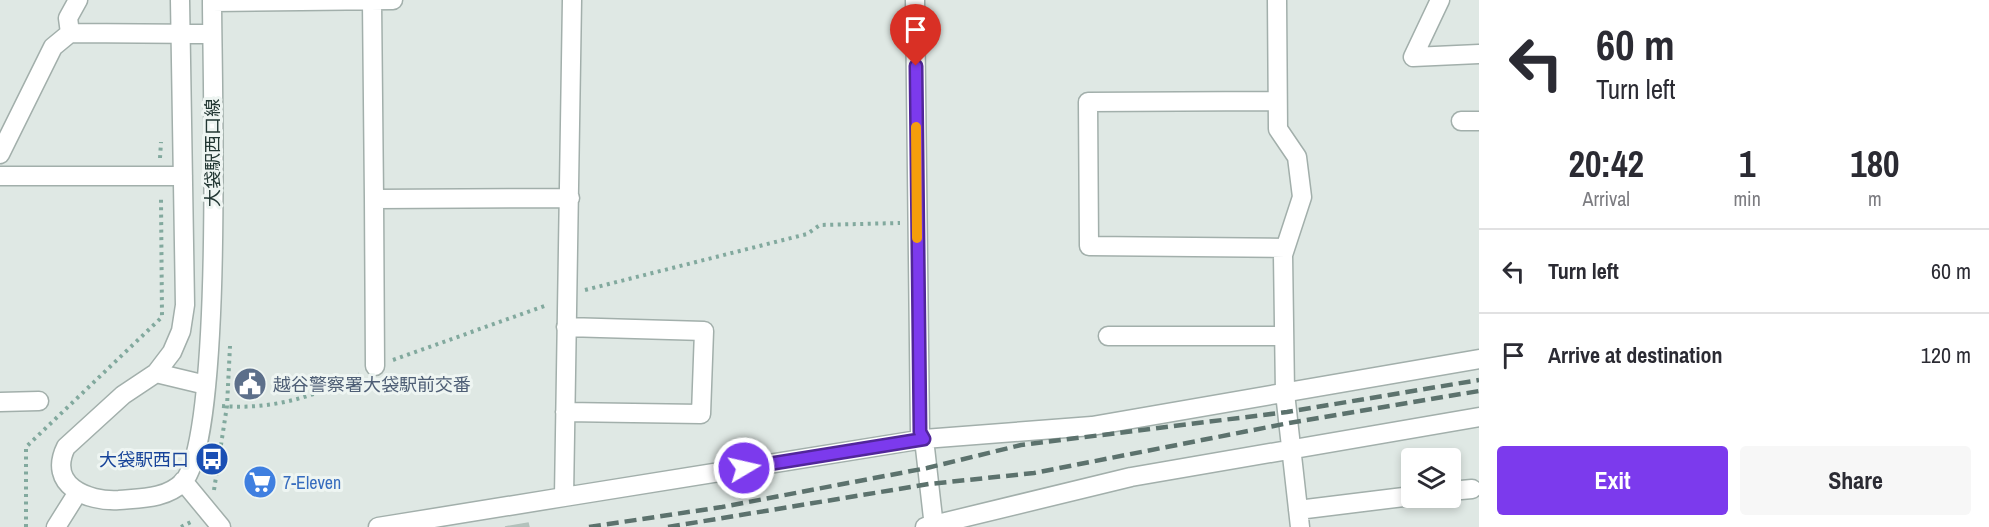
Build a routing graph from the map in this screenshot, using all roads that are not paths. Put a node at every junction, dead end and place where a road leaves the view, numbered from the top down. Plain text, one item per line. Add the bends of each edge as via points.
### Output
1 (78, 0) edge
2 (180, 0) edge
3 (393, 0) edge
4 (572, 0) edge
5 (915, 0) edge
6 (1277, 0) edge
7 (1440, 0) edge
8 (212, 1) edge
9 (372, 2) junction
10 (70, 33) junction
11 (180, 34) junction
12 (212, 34) junction
13 (1479, 54) edge
14 (1276, 101) junction
15 (1461, 121) dead end
16 (1479, 121) edge
17 (0, 154) edge
18 (0, 176) edge
19 (183, 176) junction
20 (570, 198) junction
21 (374, 199) junction
22 (1285, 248) junction
23 (566, 327) junction
24 (1108, 336) dead end
25 (1284, 336) junction
26 (1479, 359) edge
27 (375, 366) dead end
28 (156, 374) junction
29 (206, 384) junction
30 (1285, 393) junction
31 (39, 401) dead end
32 (0, 402) edge
33 (565, 412) junction
34 (1479, 417) edge
35 (924, 439) junction
36 (1291, 449) junction
37 (183, 481) junction
38 (1472, 489) dead end
39 (1461, 490) edge
40 (78, 492) junction
41 (564, 497) junction
42 (1401, 498) edge
43 (1299, 518) edge
44 (931, 526) edge
45 (56, 527) edge
46 (221, 527) edge
47 (378, 527) edge

1 - 10 street via 68,18
2 - 11 street, 大袋駅西口線
3 - 9 street
4 - 20 street
5 - 35 street via 920,432
6 - 14 street
7 - 13 street via 1413,57
8 - 9 street
8 - 12 street, 大袋駅西口線
9 - 21 street
10 - 11 street
10 - 17 street via 53,47
11 - 12 street
11 - 19 street, 大袋駅西口線
12 - 29 street, 大袋駅西口線 via 211,306
14 - 22 street via 1278,129 1297,157 1302,197
14 - 22 street via 1088,102 1089,246
15 - 16 street
18 - 19 street
19 - 28 street, 大袋駅西口線 via 182,331
20 - 21 street
20 - 23 street
21 - 27 street
22 - 25 street
23 - 33 street
23 - 33 street via 704,331 701,414
24 - 25 street
25 - 30 street
26 - 30 street
28 - 29 street
28 - 40 street, 大袋駅西口線 via 106,410 66,447 61,469 65,481
29 - 37 street, 大袋駅西口線 via 194,455
30 - 35 street via 1092,426
30 - 36 street
31 - 32 street
33 - 41 street
34 - 36 street
35 - 41 street
35 - 44 street
36 - 43 street
36 - 44 street via 1131,477
37 - 40 street via 168,492 148,498 109,500
37 - 46 street
38 - 39 street
40 - 45 street
41 - 47 street
42 - 43 street

